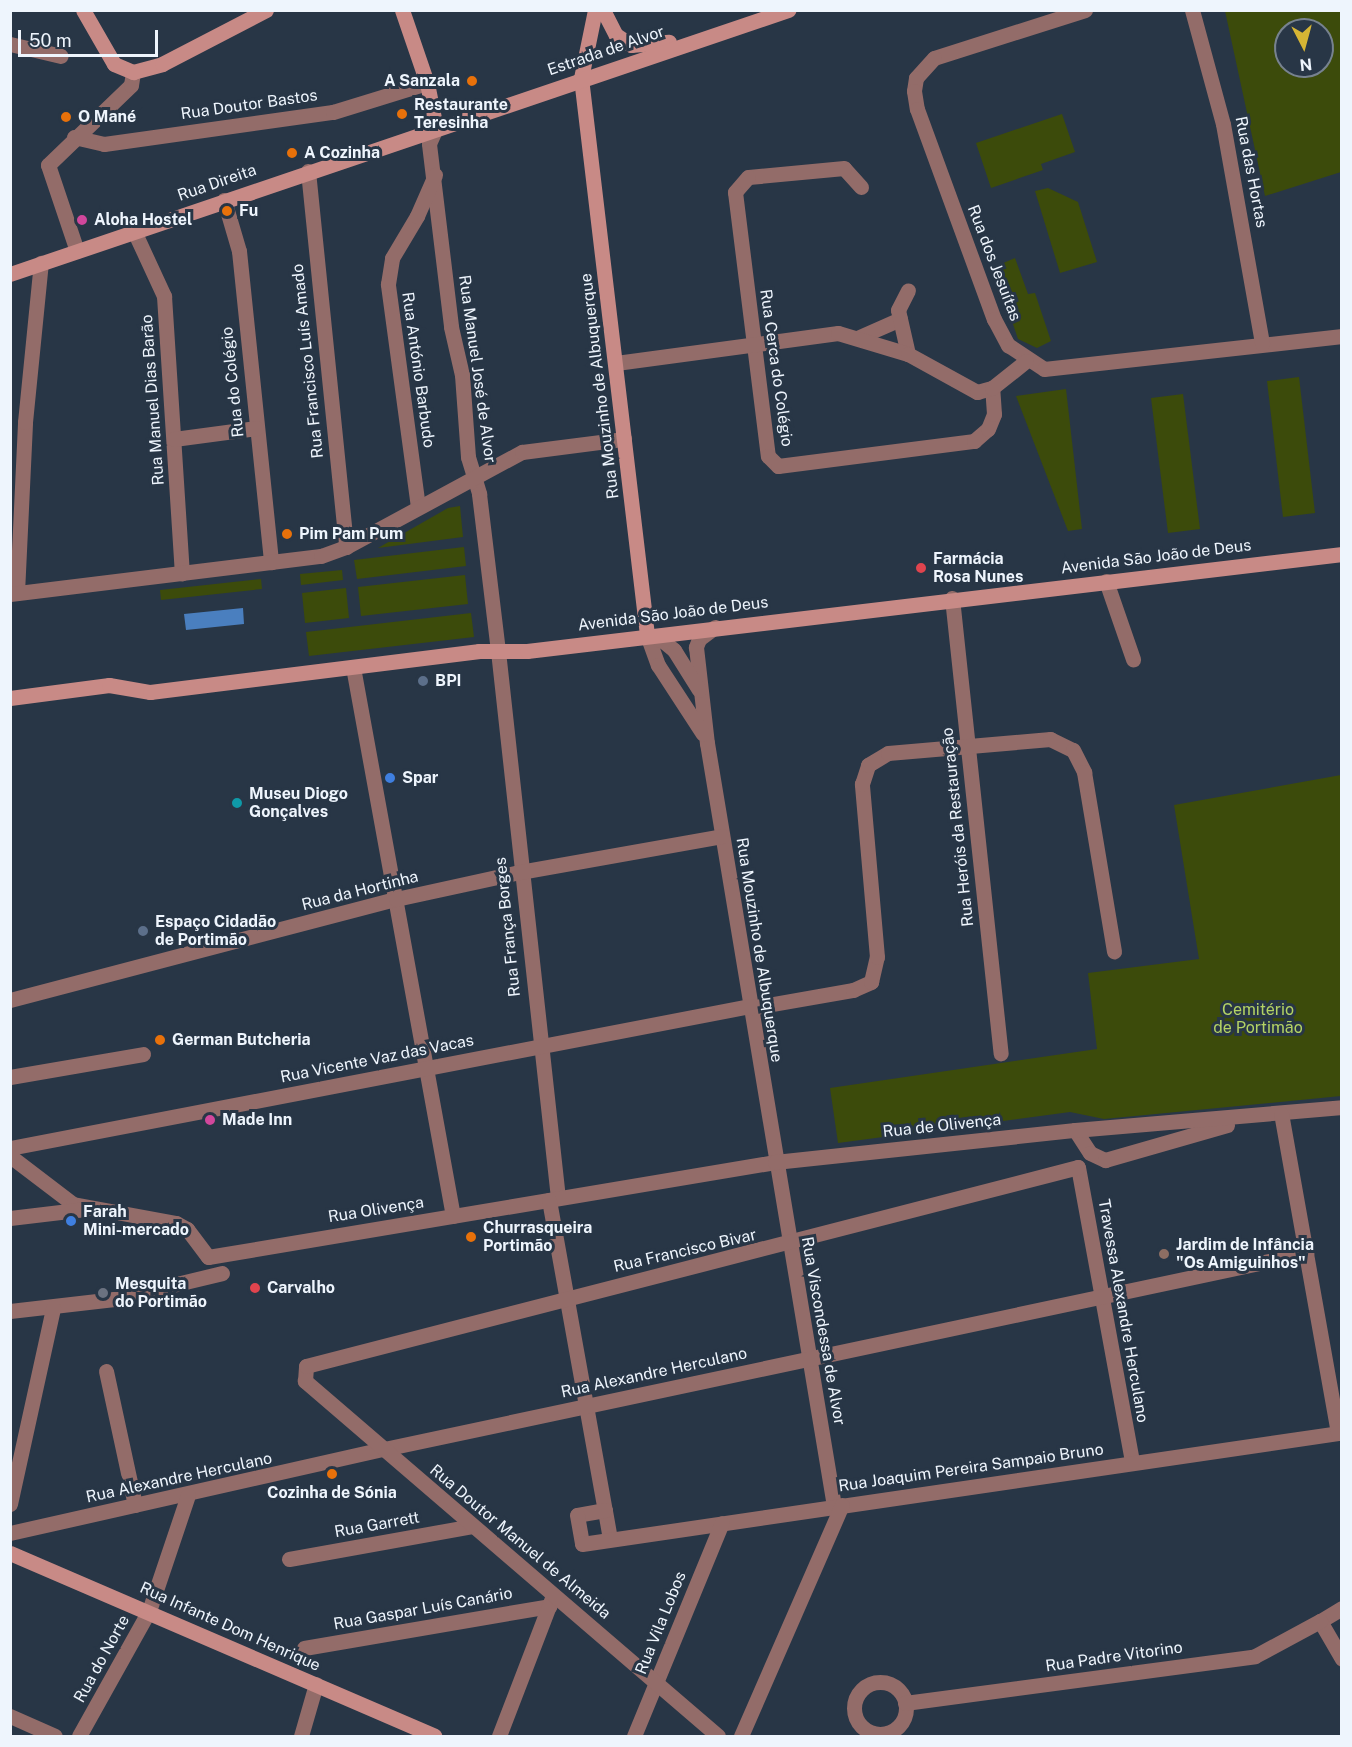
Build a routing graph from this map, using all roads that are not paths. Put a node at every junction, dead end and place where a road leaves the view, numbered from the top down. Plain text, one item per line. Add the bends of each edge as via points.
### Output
1 (83, 10) edge
2 (266, 10) edge
3 (402, 10) edge
4 (595, 10) edge
5 (603, 10) edge
6 (770, 10) edge
7 (788, 10) edge
8 (1085, 10) edge
9 (1192, 10) edge
10 (745, 22) junction
11 (690, 41) junction
12 (10, 44) edge
13 (61, 56) dead end
14 (133, 72) junction
15 (581, 78) junction
16 (427, 83) junction
17 (436, 128) junction
18 (74, 137) junction
19 (309, 171) junction
20 (435, 175) junction
21 (861, 187) dead end
22 (224, 200) junction
23 (134, 231) junction
24 (77, 251) junction
25 (41, 263) junction
26 (10, 274) edge
27 (908, 290) dead end
28 (900, 319) junction
29 (1341, 336) edge
30 (857, 338) junction
31 (1262, 344) junction
32 (754, 345) junction
33 (908, 354) junction
34 (1026, 360) junction
35 (616, 363) junction
36 (992, 388) junction
37 (256, 428) junction
38 (174, 439) junction
39 (624, 439) junction
40 (474, 477) junction
41 (418, 507) junction
42 (346, 547) junction
43 (1341, 554) edge
44 (271, 562) junction
45 (182, 573) junction
46 (1106, 581) junction
47 (14, 593) edge
48 (952, 598) junction
49 (715, 627) junction
50 (647, 635) junction
51 (498, 651) junction
52 (1133, 659) dead end
53 (352, 667) junction
54 (702, 694) junction
55 (10, 698) edge
56 (707, 743) junction
57 (967, 746) junction
58 (722, 836) junction
59 (520, 872) junction
60 (396, 899) junction
61 (1114, 952) dead end
62 (10, 1000) edge
63 (750, 1007) junction
64 (539, 1047) junction
65 (1001, 1053) dead end
66 (143, 1054) dead end
67 (428, 1067) junction
68 (10, 1077) edge
69 (1341, 1107) edge
70 (1281, 1114) junction
71 (1258, 1116) junction
72 (1101, 1128) junction
73 (1075, 1130) junction
74 (10, 1148) edge
75 (1090, 1153) junction
76 (10, 1156) edge
77 (775, 1162) junction
78 (1078, 1167) junction
79 (553, 1199) junction
80 (91, 1209) junction
81 (453, 1216) junction
82 (10, 1218) edge
83 (790, 1244) junction
84 (1306, 1253) junction
85 (222, 1273) dead end
86 (1100, 1296) junction
87 (566, 1297) junction
88 (53, 1308) junction
89 (10, 1311) edge
90 (809, 1358) junction
91 (106, 1371) dead end
92 (303, 1372) joint
93 (586, 1406) junction
94 (384, 1449) junction
95 (1132, 1462) junction
96 (188, 1495) junction
97 (10, 1504) edge
98 (135, 1505) junction
99 (838, 1506) junction
100 (605, 1510) junction
101 (722, 1523) junction
102 (472, 1526) junction
103 (10, 1533) edge
104 (610, 1539) junction
105 (10, 1553) edge
106 (289, 1559) dead end
107 (552, 1599) junction
108 (1341, 1608) edge
109 (149, 1611) junction
110 (1320, 1621) junction
111 (304, 1648) dead end
112 (1341, 1659) edge
113 (655, 1683) junction
114 (316, 1684) junction
115 (905, 1703) junction
116 (10, 1716) edge
117 (887, 1735) edge
118 (55, 1737) edge
119 (79, 1737) edge
120 (301, 1737) edge
121 (434, 1737) edge
122 (499, 1737) edge
123 (634, 1737) edge
124 (718, 1737) edge
125 (741, 1737) edge

1 - 14 street via 114,64
2 - 14 street via 162,64
3 - 16 street
4 - 15 street, Rua Mouzinho de Albuquerque
5 - 11 street via 616,35 631,45
6 - 10 street
7 - 10 street, Estrada de Alvor
8 - 34 street, Rua dos Jesuítas via 934,58 924,65 914,91 994,319 1008,345
9 - 31 street, Rua das Hortas via 1223,124
10 - 11 street, Estrada de Alvor
11 - 15 street, Estrada de Alvor
12 - 13 street
14 - 18 street via 130,85
15 - 17 street, Estrada de Alvor
15 - 35 street, Rua Mouzinho de Albuquerque
16 - 17 street
16 - 18 street, Rua Doutor Bastos via 333,112 105,144
17 - 19 street, Rua Direita
17 - 20 street, Rua Manuel José de Alvor via 429,144
18 - 24 street via 48,165
19 - 22 street, Rua Direita
19 - 42 street, Rua Francisco Luís Amado
20 - 40 street, Rua Manuel José de Alvor via 451,327 462,375 468,457
20 - 41 street, Rua António Barbudo via 392,258 388,284
21 - 32 street, Rua Cerca do Colégio via 844,168 748,177 735,192
22 - 23 street, Rua Direita
22 - 37 street, Rua do Colégio via 239,251
23 - 24 street, Rua Direita
23 - 38 street, Rua Manuel Dias Barão via 164,296
24 - 25 street, Rua Direita
25 - 26 street, Rua Direita
25 - 47 street
27 - 28 street via 898,310
28 - 30 street
28 - 33 street
29 - 31 street, Rua dos Jesuítas
30 - 32 street via 838,333
30 - 33 street
31 - 34 street, Rua dos Jesuítas via 1071,368 1044,369
32 - 35 street
32 - 36 street, Rua Cerca do Colégio via 768,456 778,466 954,447 974,441 988,429 994,414
33 - 36 street via 977,392
34 - 36 street
35 - 39 street, Rua Mouzinho de Albuquerque
37 - 38 street
37 - 44 street, Rua do Colégio
38 - 45 street, Rua Manuel Dias Barão
39 - 40 street via 522,452
39 - 50 street, Rua Mouzinho de Albuquerque
40 - 41 street
40 - 51 street, Rua Manuel José de Alvor
41 - 42 street
42 - 44 street via 321,556
43 - 46 street, Avenida São João de Deus
44 - 45 street
45 - 47 street
46 - 48 street, Avenida São João de Deus
46 - 52 street
48 - 49 street, Avenida São João de Deus
48 - 57 street, Rua Heróis da Restauração
49 - 50 street, Avenida São João de Deus
49 - 54 street, Rua Mouzinho de Albuquerque via 699,639 696,647
50 - 51 street, Avenida São João de Deus via 527,651
50 - 54 street via 663,640 674,650
50 - 56 street, Rua Mouzinho de Albuquerque via 658,665 692,712
51 - 53 street, Avenida São João de Deus
51 - 59 street, Rua França Borges
53 - 55 street, Avenida São João de Deus via 150,692 109,685
53 - 60 street
54 - 56 street, Rua Mouzinho de Albuquerque
56 - 58 street, Rua Mouzinho de Albuquerque
57 - 61 street via 1050,739 1073,750 1082,761
57 - 63 street, Rua Vicente Vaz das Vacas via 888,753 868,765 863,774 877,957 871,982 854,990
57 - 65 street, Rua Heróis da Restauração
58 - 59 street, Rua da Hortinha
58 - 63 street, Rua Mouzinho de Albuquerque
59 - 60 street, Rua da Hortinha
59 - 64 street, Rua França Borges
60 - 62 street, Rua da Hortinha
60 - 67 street
63 - 64 street, Rua Vicente Vaz das Vacas
63 - 77 street, Rua Mouzinho de Albuquerque
64 - 67 street, Rua Vicente Vaz das Vacas
64 - 79 street, Rua França Borges
66 - 68 street
67 - 74 street, Rua Vicente Vaz das Vacas
67 - 81 street
69 - 70 street, Rua de Olivença
70 - 71 street, Rua de Olivença
70 - 84 street
71 - 72 street, Rua de Olivença
71 - 75 street via 1105,1160
72 - 73 street, Rua de Olivença
72 - 75 street
73 - 75 street
73 - 77 street, Rua de Olivença
75 - 78 street
76 - 80 street via 58,1196
77 - 79 street, Rua de Olivença
77 - 83 street, Rua Viscondessa de Alvor
78 - 83 street, Rua Francisco Bivar
78 - 86 street, Travessa Alexandre Herculano
79 - 81 street, Rua Olivença
79 - 87 street, Rua França Borges
80 - 81 street, Rua Olivença via 176,1223 187,1229 208,1257
80 - 82 street
83 - 87 street, Rua Francisco Bivar
83 - 90 street, Rua Viscondessa de Alvor
84 - 86 street, Rua Alexandre Herculano
84 - 95 street, Rua Joaquim Pereira Sampaio Bruno via 1338,1433
85 - 88 street via 114,1299
86 - 90 street, Rua Alexandre Herculano
86 - 95 street, Travessa Alexandre Herculano
87 - 92 street, Rua Francisco Bivar via 306,1366
87 - 93 street, Rua França Borges
88 - 89 street
88 - 97 street
90 - 93 street, Rua Alexandre Herculano
90 - 99 street, Rua Viscondessa de Alvor
91 - 98 street
92 - 94 street, Rua Doutor Manuel de Almeida via 305,1381
93 - 94 street, Rua Alexandre Herculano
93 - 100 street, Rua França Borges
94 - 96 street, Rua Alexandre Herculano
94 - 102 street, Rua Doutor Manuel de Almeida
95 - 99 street, Rua Joaquim Pereira Sampaio Bruno
96 - 98 street, Rua Alexandre Herculano
96 - 109 street, Rua do Norte
98 - 103 street, Rua Alexandre Herculano
99 - 101 street, Rua Joaquim Pereira Sampaio Bruno
99 - 125 street
100 - 104 street, Rua França Borges
100 - 104 street, Rua Joaquim Pereira Sampaio Bruno via 577,1515 582,1544
101 - 104 street, Rua Joaquim Pereira Sampaio Bruno
101 - 113 street, Rua Vila Lobos
102 - 106 street, Rua Garrett
102 - 107 street, Rua Doutor Manuel de Almeida
105 - 109 street, Rua Infante Dom Henrique
107 - 111 street, Rua Gaspar Luís Canário
107 - 113 street, Rua Doutor Manuel de Almeida
107 - 122 street
108 - 110 street, Rua Padre Vitorino
109 - 114 street, Rua Infante Dom Henrique
109 - 119 street, Rua do Norte
110 - 112 street
110 - 115 street, Rua Padre Vitorino via 1255,1656
113 - 123 street, Rua Vila Lobos
113 - 124 street, Rua Doutor Manuel de Almeida
114 - 120 street
114 - 121 street, Rua Infante Dom Henrique
115 - 117 street via 903,1719
115 - 117 street via 897,1689 883,1683 872,1684 859,1693 854,1708 858,1723 871,1732
116 - 118 street

